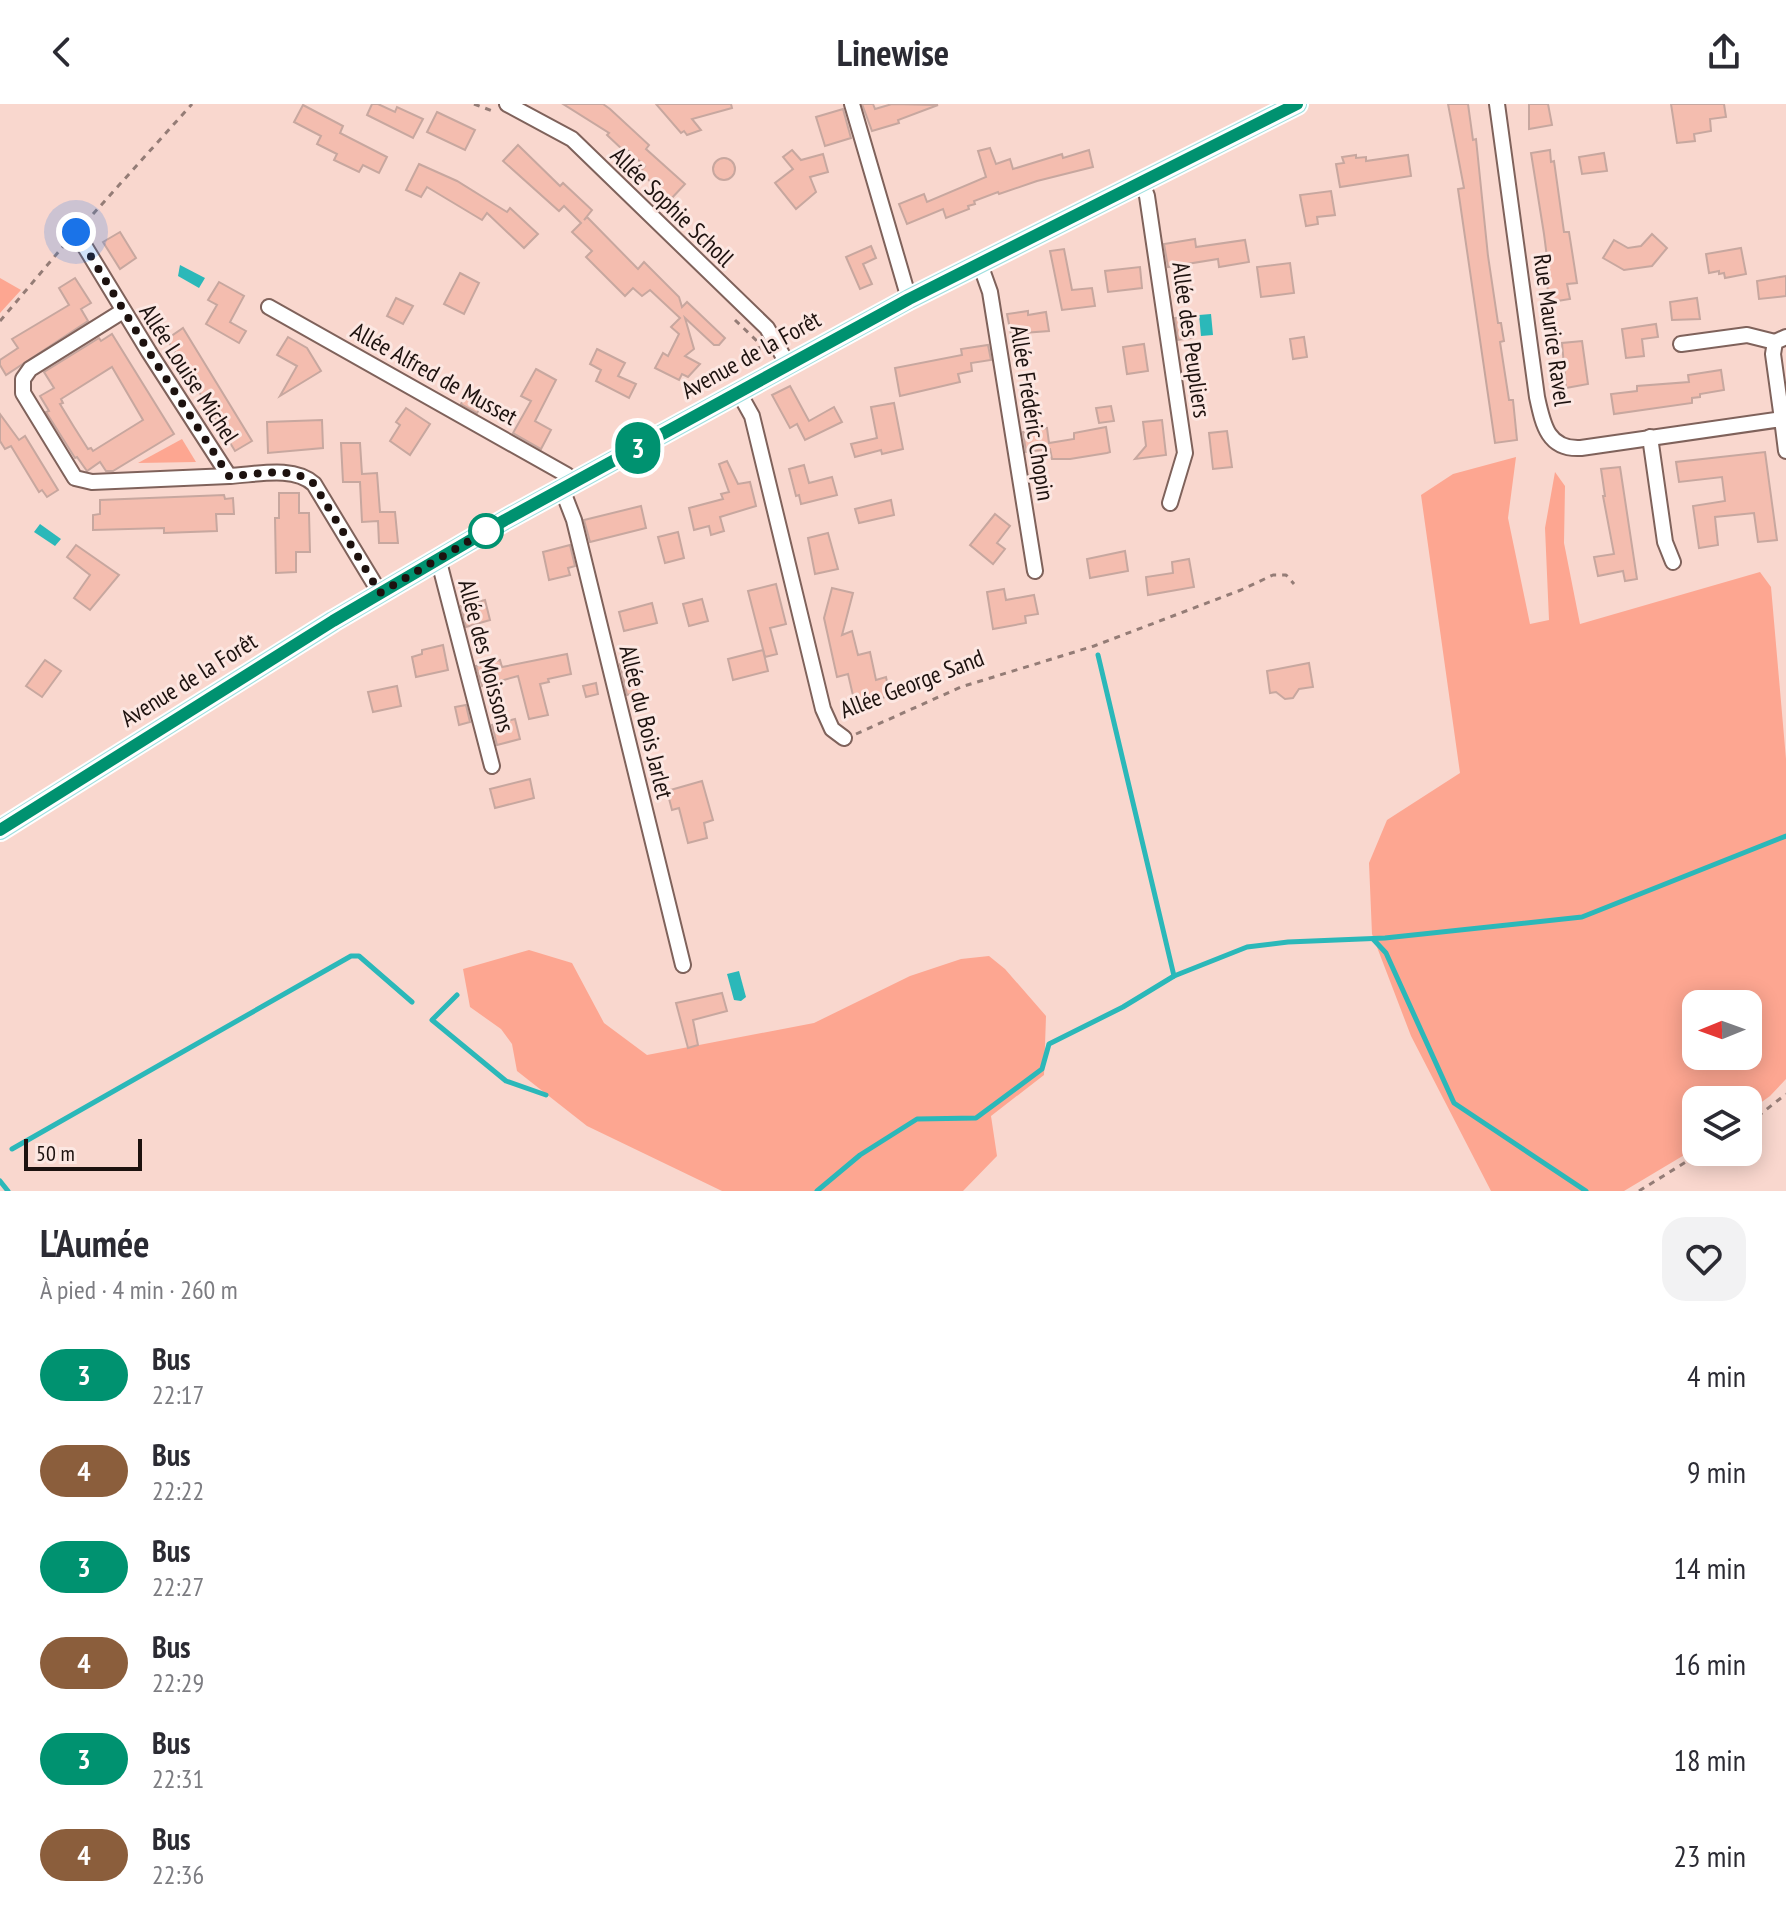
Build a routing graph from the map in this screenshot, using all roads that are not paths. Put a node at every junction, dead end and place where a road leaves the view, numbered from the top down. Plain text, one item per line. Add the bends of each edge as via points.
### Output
1 (852, 104) edge
2 (1297, 104) edge
3 (1497, 104) edge
4 (502, 109) edge
5 (1142, 183) junction
6 (76, 232) road end
7 (980, 264) junction
8 (909, 299) junction
9 (269, 307) dead end
10 (123, 311) junction
11 (1780, 340) edge
12 (1681, 344) dead end
13 (787, 363) junction
14 (738, 391) junction
15 (1782, 419) junction
16 (1650, 437) junction
17 (1786, 451) edge
18 (229, 476) junction
19 (567, 487) junction
20 (1170, 503) dead end
21 (438, 558) junction
22 (1673, 562) dead end
23 (1035, 571) dead end
24 (380, 593) junction
25 (844, 738) road end
26 (492, 766) dead end
27 (0, 830) edge
28 (683, 965) dead end

1 - 8 street
2 - 5 main road, Avenue de la Forêt
3 - 16 street, Rue Maurice Ravel via 1537,397 1546,429 1567,449
4 - 13 street, Allée Sophie Scholl via 572,139 767,328
5 - 7 main road, Avenue de la Forêt
5 - 20 street, Allée des Peupliers via 1185,453
6 - 10 street, Allée Louise Michel
7 - 8 main road, Avenue de la Forêt
7 - 23 street, Allée Frédéric Chopin via 988,283
8 - 13 main road, Avenue de la Forêt
9 - 19 street, Allée Alfred de Musset via 567,475
10 - 18 street, Allée Louise Michel
10 - 18 street via 30,369 23,379 23,393 75,478 92,482
11 - 12 street via 1747,335
11 - 15 street via 1773,354
13 - 14 main road, Avenue de la Forêt
14 - 19 main road, Avenue de la Forêt
14 - 25 street, Allée George Sand via 752,416 823,709 832,729
15 - 16 street, Rue Maurice Ravel
15 - 17 street
16 - 22 street via 1665,542
18 - 24 street, Allée Louise Michel via 306,477
19 - 21 main road, Avenue de la Forêt
19 - 28 street, Allée du Bois Jarlet
21 - 24 main road, Avenue de la Forêt
21 - 26 street, Allée des Moissons
24 - 27 main road, Avenue de la Forêt

